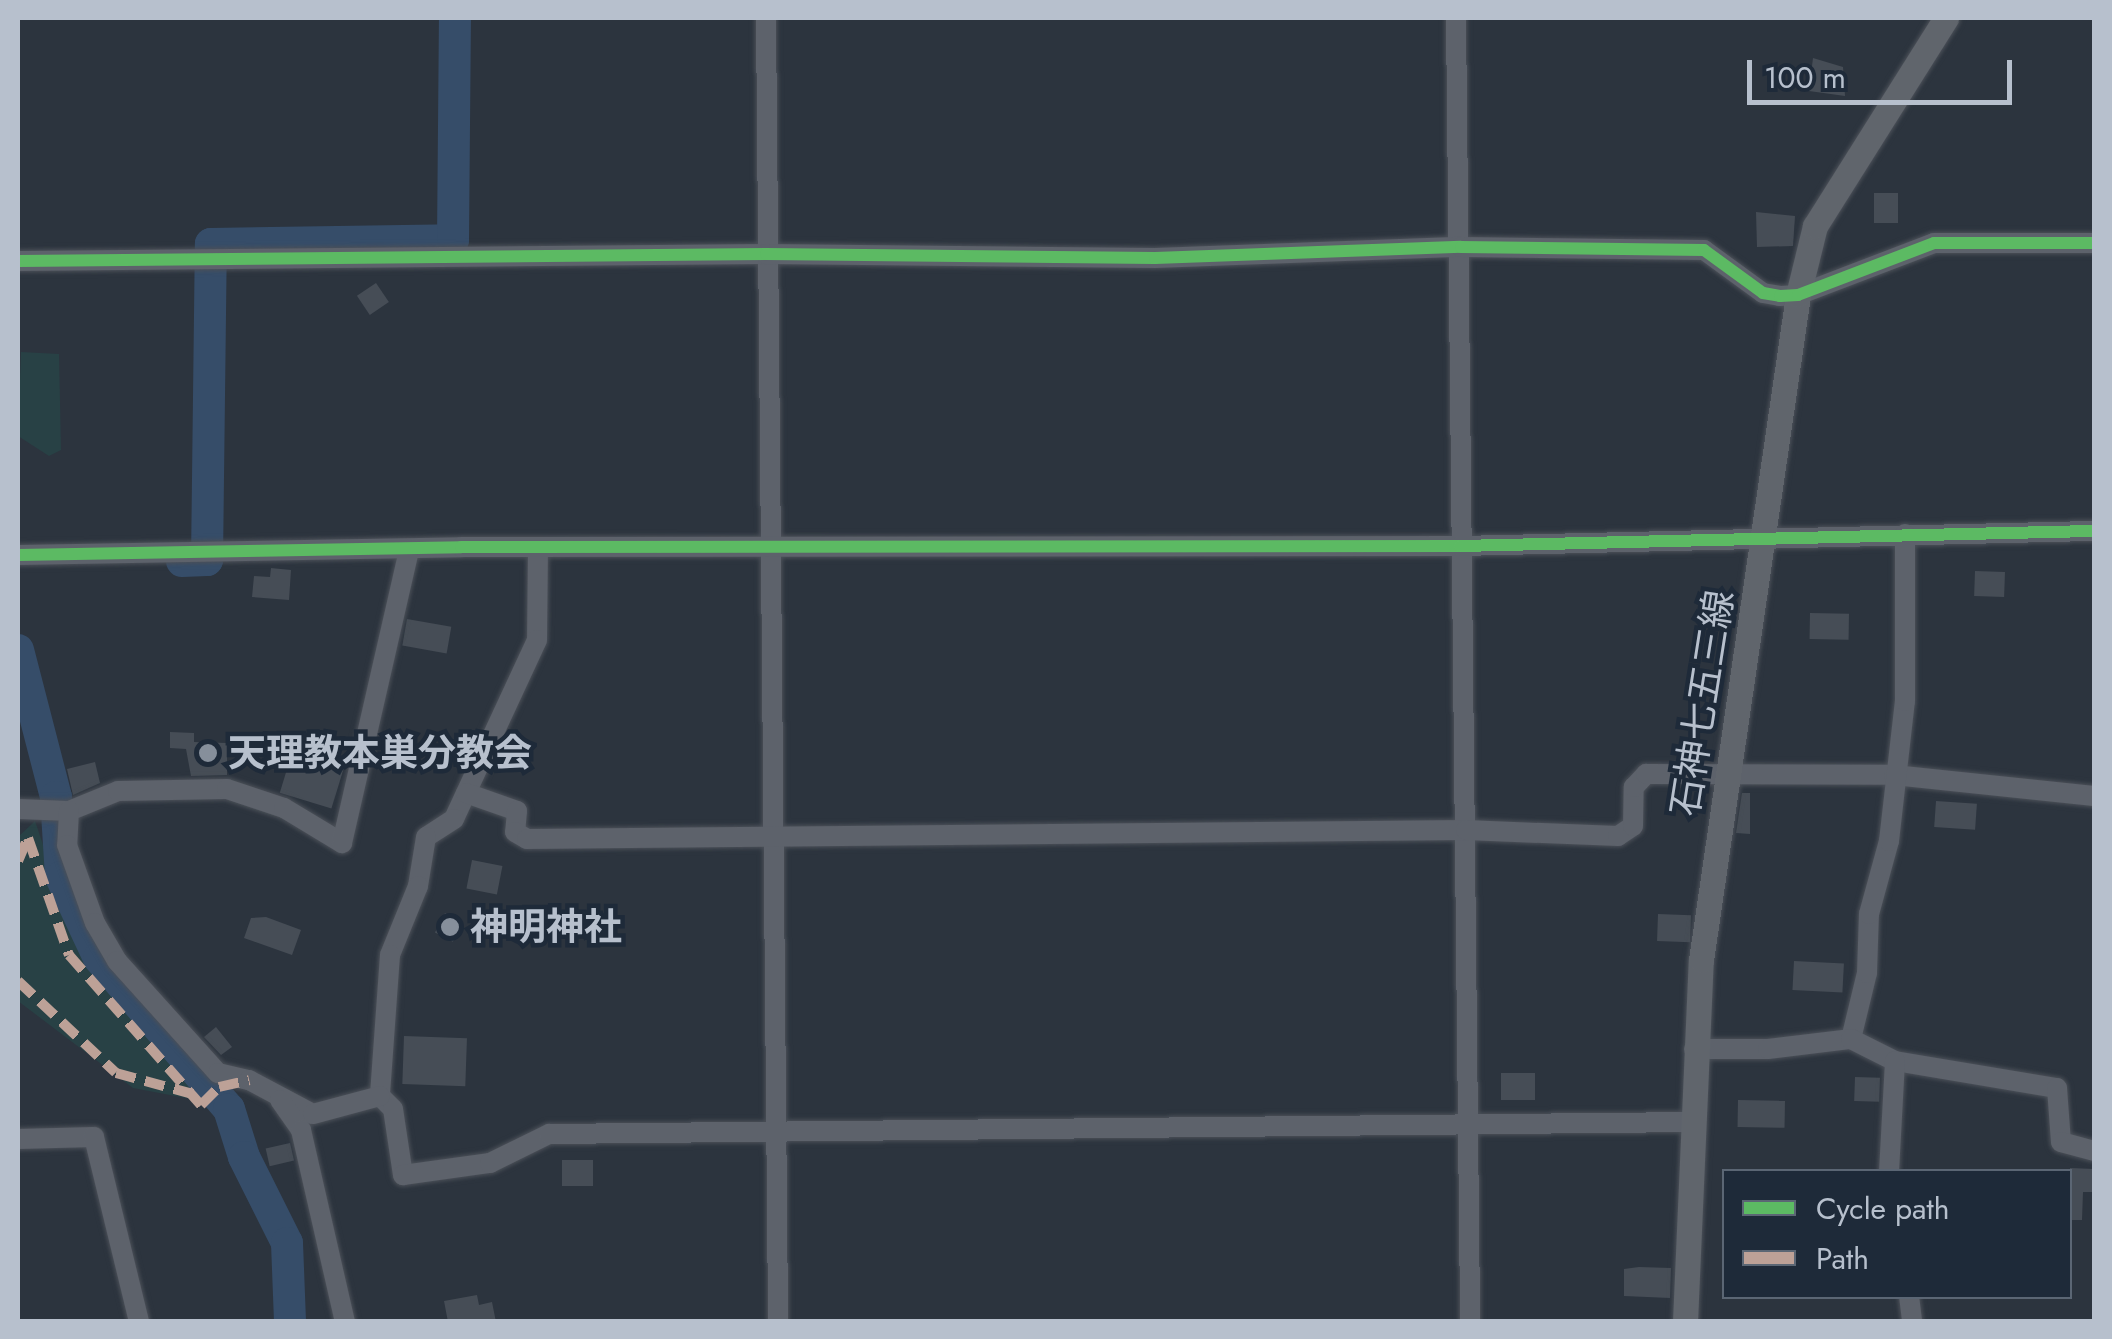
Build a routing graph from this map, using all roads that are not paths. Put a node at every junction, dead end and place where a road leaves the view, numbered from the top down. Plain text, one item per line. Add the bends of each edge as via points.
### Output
1 (766, 18) edge
2 (1456, 18) edge
3 (1946, 18) edge
4 (2094, 243) edge
5 (1461, 246) junction
6 (766, 254) junction
7 (18, 261) edge
8 (1798, 295) junction
9 (2094, 531) edge
10 (1905, 534) junction
11 (1766, 536) junction
12 (769, 546) junction
13 (1460, 546) junction
14 (538, 547) junction
15 (409, 550) junction
16 (18, 555) edge
17 (1729, 773) junction
18 (1894, 775) junction
19 (466, 793) junction
20 (2094, 796) edge
21 (18, 809) edge
22 (69, 811) junction
23 (1466, 830) junction
24 (774, 836) junction
25 (1851, 1038) junction
26 (1694, 1049) junction
27 (1895, 1061) junction
28 (380, 1096) junction
29 (279, 1098) junction
30 (1690, 1122) junction
31 (1468, 1123) junction
32 (776, 1128) junction
33 (18, 1138) edge
34 (2094, 1151) edge
35 (1890, 1169) edge
36 (140, 1322) edge
37 (345, 1322) edge
38 (778, 1322) edge
39 (1470, 1322) edge
40 (1685, 1322) edge

1 - 6 street
2 - 5 street
3 - 8 main road, 石神七五三線 via 1815,226
4 - 8 street via 1934,243
5 - 6 street via 1154,258
5 - 8 street via 1704,250 1763,293
5 - 13 street
6 - 7 street
6 - 12 street
8 - 11 main road, 石神七五三線
9 - 10 street
10 - 11 street
10 - 18 street via 1905,701
11 - 13 street
11 - 17 main road, 石神七五三線
12 - 13 street
12 - 14 street
12 - 24 street
13 - 23 street
14 - 15 street
14 - 19 street via 537,640
15 - 16 street
15 - 22 street via 342,843 284,808 227,788 118,791
17 - 18 street
17 - 23 street via 1646,774 1634,786 1633,826 1618,836
17 - 26 main road, 石神七五三線
18 - 20 street
18 - 25 street via 1889,841 1869,914 1866,972
19 - 24 street via 518,811 515,832 527,839
19 - 28 street via 454,819 426,837 418,886 390,955
21 - 22 street
22 - 29 street via 67,845 95,923 117,960 218,1073 249,1080
23 - 24 street
23 - 31 street
24 - 32 street
25 - 26 street via 1768,1050
25 - 27 street
26 - 30 main road, 石神七五三線
27 - 34 street via 2056,1088 2061,1142
27 - 35 street
28 - 29 street via 313,1114
28 - 32 street via 394,1109 403,1176 490,1162 549,1134
29 - 37 street via 301,1130
30 - 31 street
30 - 40 main road, 石神七五三線
31 - 32 street
31 - 39 street
32 - 38 street
33 - 36 street via 94,1138

